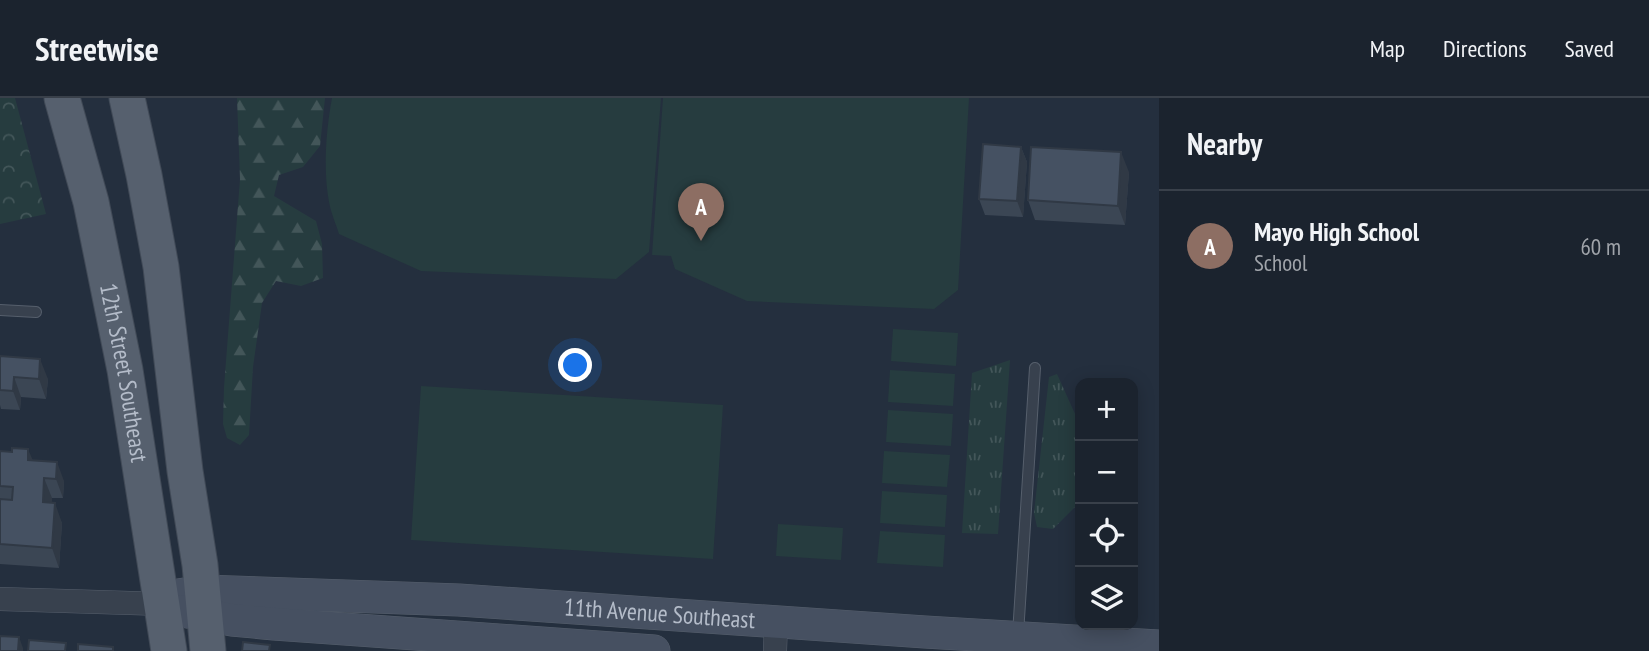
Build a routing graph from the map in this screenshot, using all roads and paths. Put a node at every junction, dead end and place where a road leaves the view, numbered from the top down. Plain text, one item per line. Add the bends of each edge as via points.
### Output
1 (62, 98) edge
2 (127, 98) edge
3 (0, 310) edge
4 (36, 312) dead end
5 (1035, 368) dead end
6 (0, 599) edge
7 (204, 603) junction
8 (163, 604) junction
9 (775, 637) edge
10 (1018, 644) edge
11 (1159, 646) edge
12 (169, 651) edge
13 (208, 651) edge
14 (654, 651) edge

1 - 8 main road, 12th Street Southeast via 90,202 125,370
2 - 7 main road, 12th Street Southeast via 161,267
3 - 4 lane
5 - 10 lane
6 - 8 street, 11th Avenue Southeast
7 - 8 main road, 11th Avenue Southeast via 178,595
7 - 9 main road, 11th Avenue Southeast via 459,600
7 - 13 main road, 12th Street Southeast
7 - 14 main road, 11th Avenue Southeast via 287,625
8 - 12 main road, 12th Street Southeast
9 - 10 main road, 11th Avenue Southeast
10 - 11 main road, 11th Avenue Southeast

